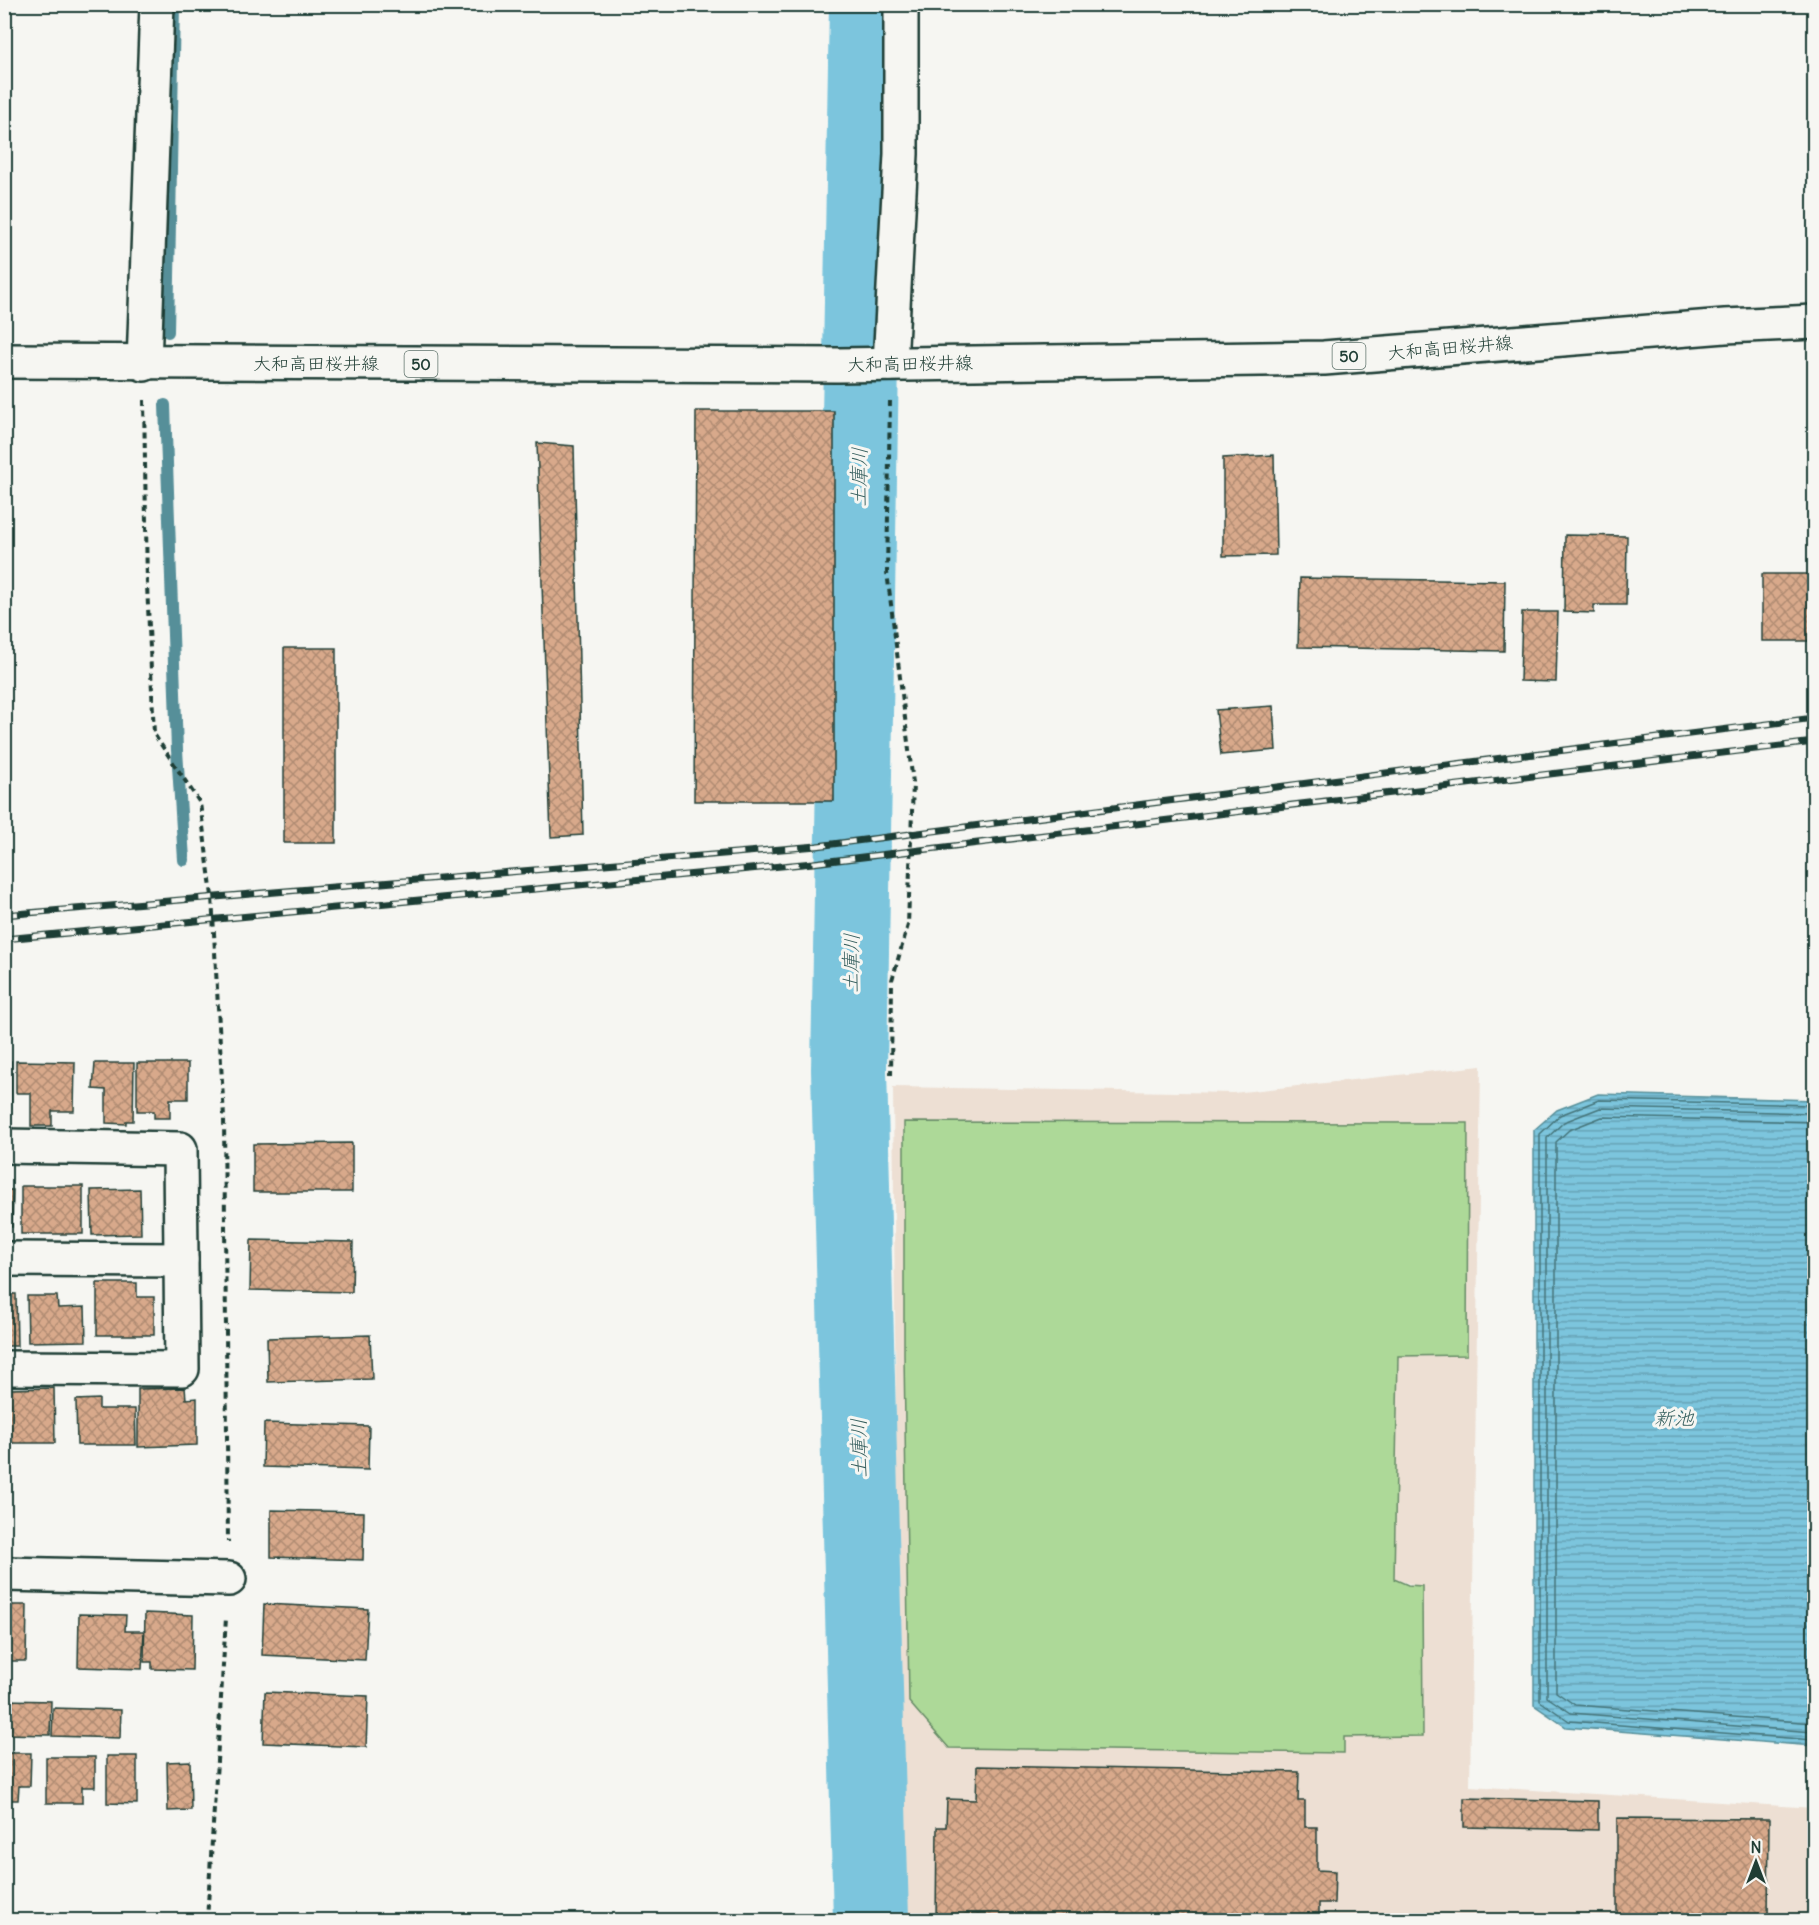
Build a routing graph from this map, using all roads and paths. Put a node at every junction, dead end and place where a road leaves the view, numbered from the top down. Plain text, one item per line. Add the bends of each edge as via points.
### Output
1 (156, 4) edge
2 (902, 4) edge
3 (1815, 322) edge
4 (4, 361) edge
5 (144, 364) junction
6 (886, 364) junction
7 (891, 1078) dead end
8 (4, 1146) edge
9 (4, 1259) edge
10 (181, 1260) junction
11 (4, 1368) edge
12 (4, 1574) edge
13 (229, 1579) junction
14 (207, 1920) edge

1 - 5 main road
2 - 6 main road via 901,154
3 - 6 main road, 大和高田桜井線 / 50 via 1324,358
4 - 5 main road, 大和高田桜井線 / 50
5 - 6 main road, 大和高田桜井線 / 50
5 - 13 path via 154,734 200,803 212,896 224,1118
6 - 7 path via 887,572 913,783 908,925 892,980
8 - 10 main road via 180,1149
9 - 10 main road
10 - 11 main road via 182,1369
12 - 13 main road
13 - 14 path

